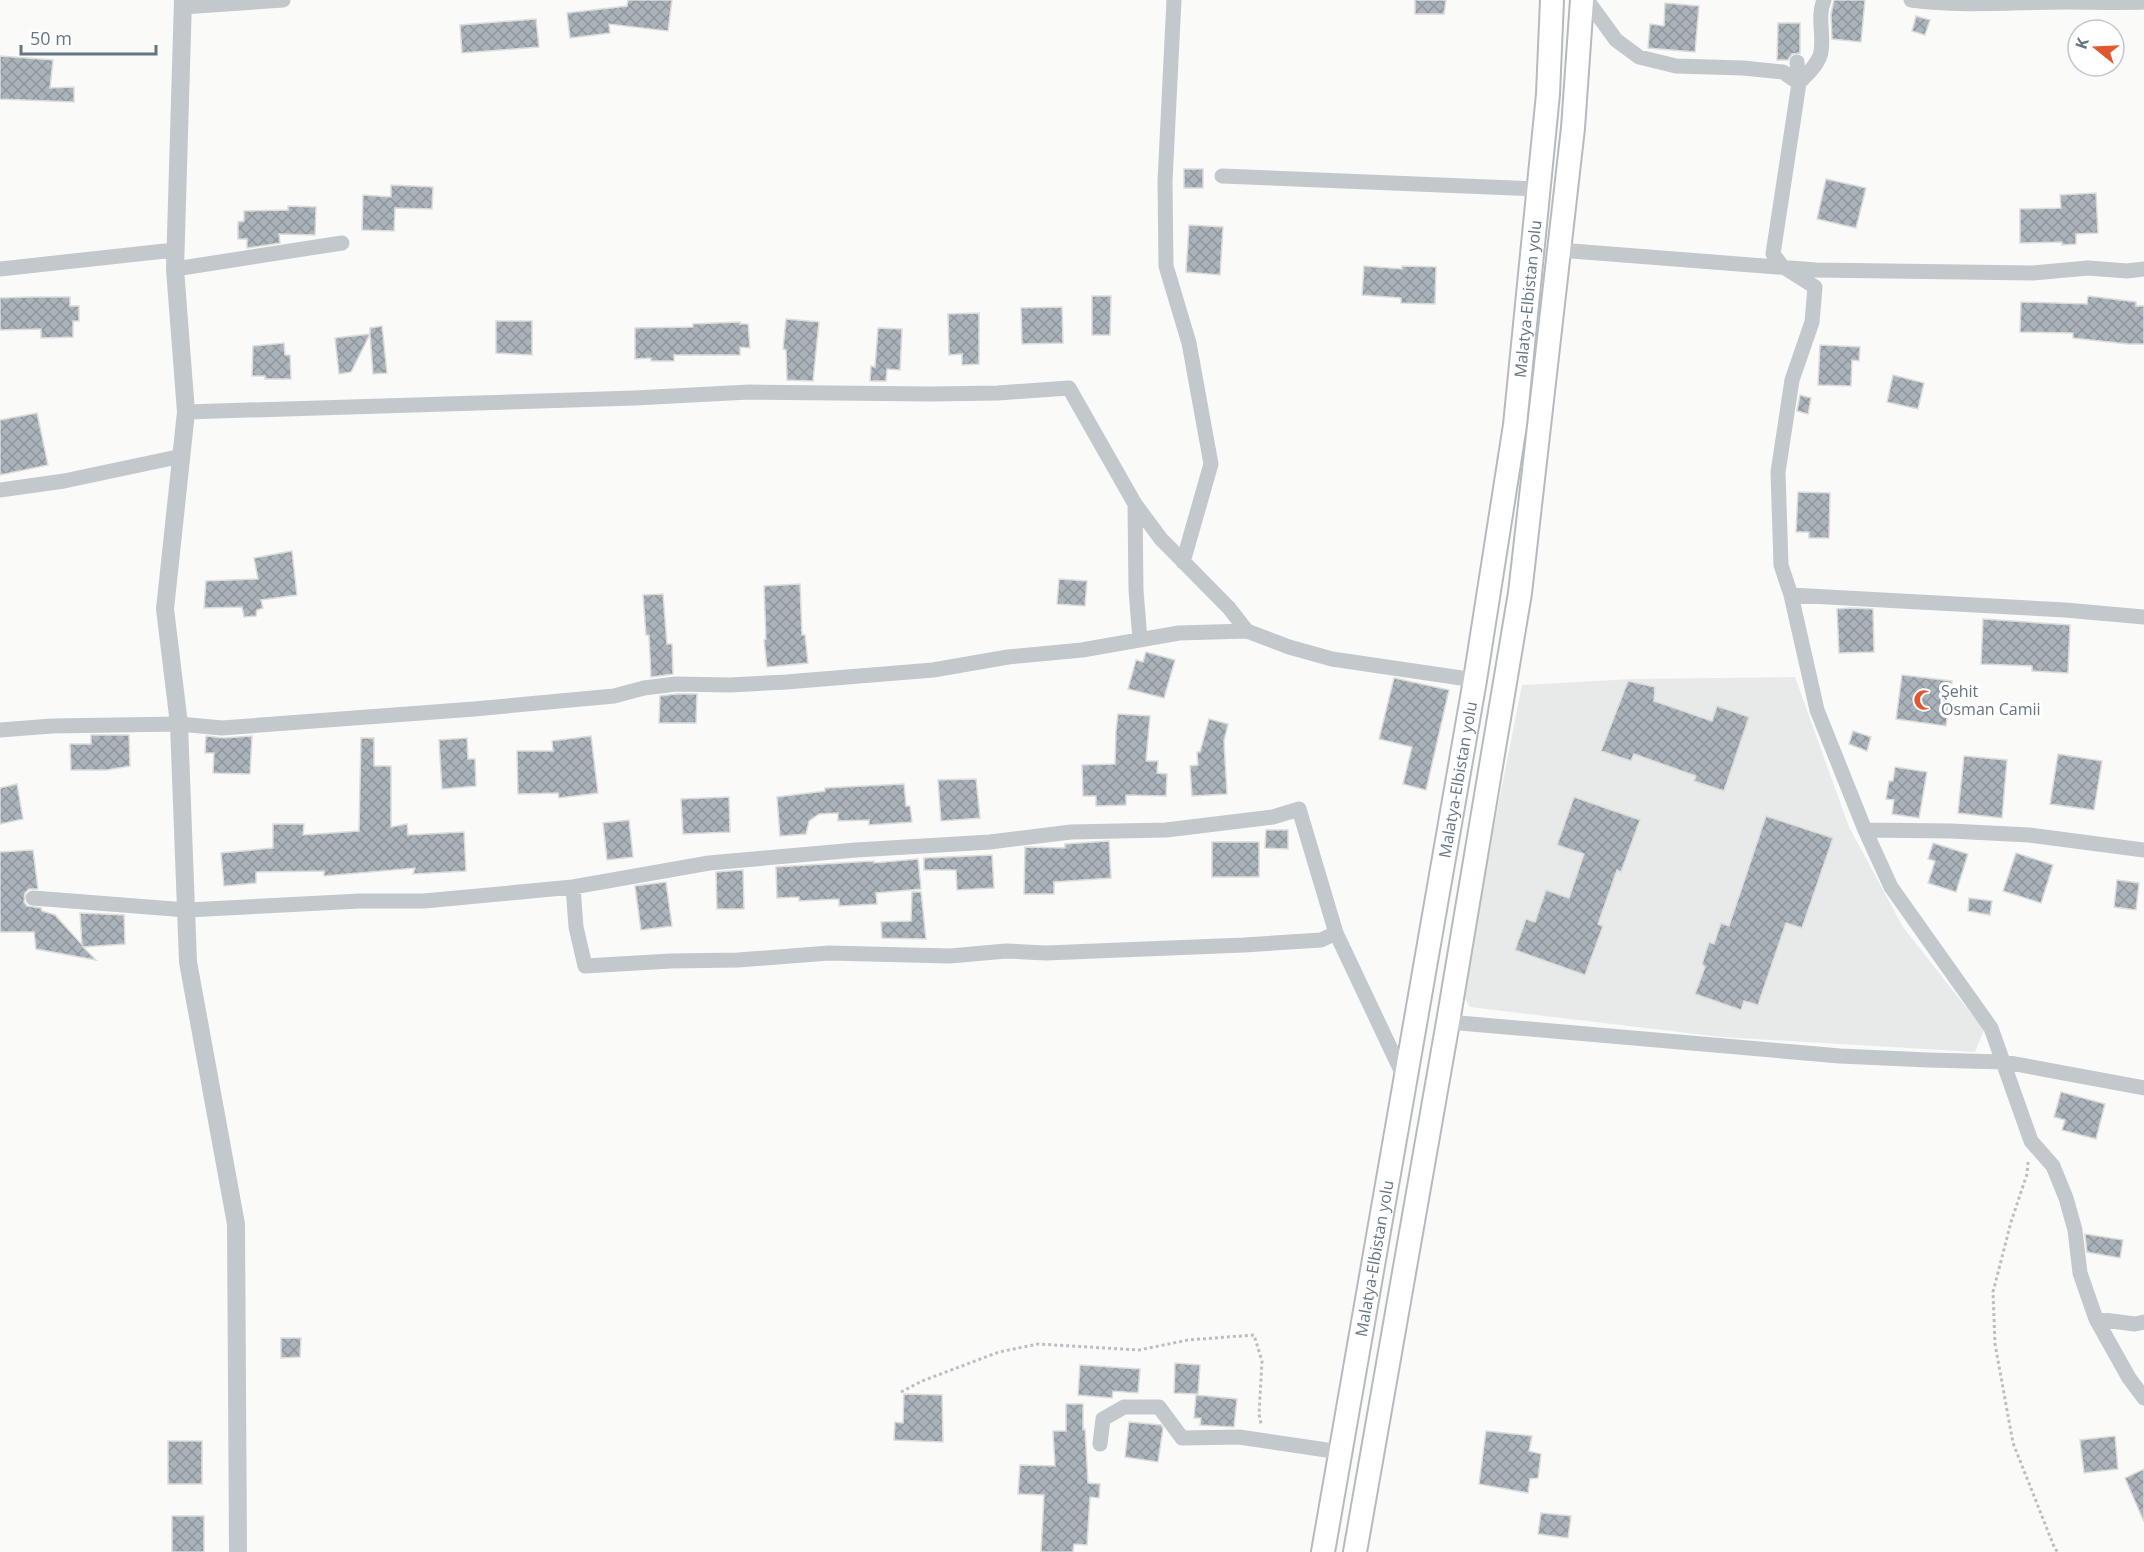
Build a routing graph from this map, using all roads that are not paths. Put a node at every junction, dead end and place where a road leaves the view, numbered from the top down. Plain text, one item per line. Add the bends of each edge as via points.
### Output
1 (283, 0) edge
2 (1174, 0) edge
3 (1552, 0) edge
4 (1582, 0) edge
5 (1587, 0) edge
6 (1824, 0) edge
7 (1911, 0) edge
8 (2144, 2) edge
9 (183, 3) edge
10 (1797, 62) dead end
11 (1799, 83) junction
12 (1222, 176) dead end
13 (1538, 189) junction
14 (342, 243) dead end
15 (1559, 250) junction
16 (175, 261) junction
17 (1782, 266) junction
18 (0, 268) edge
19 (2144, 269) edge
20 (186, 412) junction
21 (182, 456) junction
22 (0, 490) edge
23 (1135, 504) junction
24 (1183, 562) junction
25 (1791, 595) junction
26 (2144, 617) edge
27 (1247, 631) junction
28 (1140, 640) junction
29 (1475, 680) junction
30 (179, 724) junction
31 (0, 730) edge
32 (1865, 830) junction
33 (2144, 850) edge
34 (573, 887) junction
35 (33, 898) dead end
36 (187, 910) junction
37 (1336, 933) junction
38 (1448, 1022) junction
39 (2005, 1062) junction
40 (1405, 1079) junction
41 (2144, 1088) edge
42 (2096, 1319) junction
43 (2144, 1322) edge
44 (2144, 1398) edge
45 (1100, 1444) dead end
46 (1340, 1452) junction
47 (238, 1552) edge
48 (1323, 1552) edge
49 (1355, 1552) edge

1 - 9 street
2 - 24 street via 1165,181 1166,266 1189,343 1211,464
3 - 13 main road, Malatya-Elbistan yolu
4 - 15 main road, Malatya-Elbistan yolu
5 - 11 street via 1616,40 1639,57 1676,66 1783,72
6 - 11 street via 1820,10 1821,53
7 - 8 street via 2021,4
9 - 16 street
10 - 11 street
11 - 17 street via 1773,254
12 - 13 street
13 - 29 main road, Malatya-Elbistan yolu via 1515,425
14 - 16 street
15 - 17 street
15 - 38 main road, Malatya-Elbistan yolu via 1520,593
16 - 18 street via 165,251
16 - 20 street
17 - 19 street via 1816,270 2033,273 2088,268
17 - 25 street via 1815,287 1812,322 1792,380 1778,472 1781,565
20 - 21 street
20 - 23 street via 749,392 931,394 1069,388
21 - 22 street via 64,482
21 - 30 street via 165,609
23 - 24 street
23 - 28 street
24 - 27 street
25 - 26 street
25 - 32 street via 1817,710
27 - 28 street via 1179,633
27 - 29 street via 1332,659
28 - 30 street via 862,677 676,684 614,696 272,725 222,728
29 - 40 main road, Malatya-Elbistan yolu
30 - 31 street
30 - 36 street
32 - 33 street via 2029,835
32 - 39 street via 1891,887 1991,1028
34 - 36 street via 424,901
34 - 37 street via 576,927 585,966 830,953 950,956 1244,945 1321,940
34 - 37 street via 709,863 990,842 1071,832 1166,830 1299,809
35 - 36 street
36 - 47 street via 188,962 236,1224
37 - 40 street
38 - 39 street via 1840,1056
38 - 49 main road, Malatya-Elbistan yolu
39 - 41 street
39 - 42 street via 2031,1141 2053,1166 2066,1198 2080,1273
40 - 46 main road, Malatya-Elbistan yolu
42 - 43 street
42 - 44 street
45 - 46 street via 1103,1419 1124,1407 1159,1407 1182,1438 1239,1437
46 - 48 main road, Malatya-Elbistan yolu

